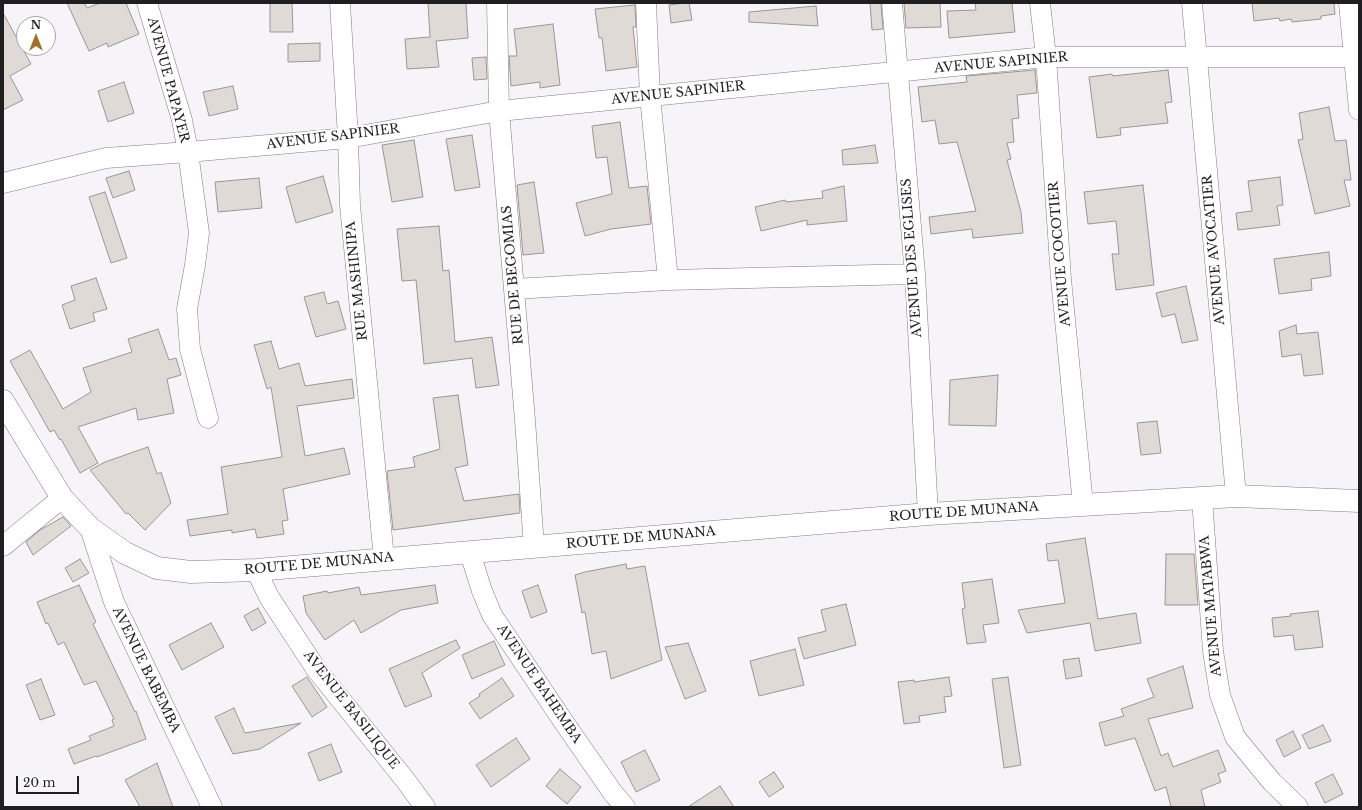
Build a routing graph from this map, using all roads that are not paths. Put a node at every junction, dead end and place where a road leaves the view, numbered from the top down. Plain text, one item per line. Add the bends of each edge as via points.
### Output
1 (147, 3) edge
2 (340, 3) edge
3 (496, 3) edge
4 (646, 3) edge
5 (892, 3) edge
6 (1040, 3) edge
7 (1192, 3) edge
8 (1349, 3) edge
9 (1046, 57) junction
10 (1198, 57) junction
11 (1356, 57) edge
12 (897, 72) junction
13 (650, 96) junction
14 (1359, 110) edge
15 (499, 112) junction
16 (348, 138) junction
17 (188, 152) junction
18 (3, 183) edge
19 (915, 274) junction
20 (668, 280) junction
21 (514, 288) junction
22 (3, 401) edge
23 (208, 418) dead end
24 (1236, 496) junction
25 (62, 498) junction
26 (1202, 498) junction
27 (1359, 500) edge
28 (1083, 505) junction
29 (928, 514) junction
30 (90, 528) junction
31 (3, 546) edge
32 (534, 547) junction
33 (470, 553) junction
34 (384, 558) junction
35 (256, 570) junction
36 (212, 807) edge
37 (425, 807) edge
38 (624, 807) edge
39 (1298, 807) edge

1 - 17 street, AVENUE PAPAYER via 182,120
2 - 16 street, RUE MASHINIPA
3 - 15 street, RUE DE BEGOMIAS
4 - 13 street
5 - 12 street, AVENUE DES EGLISES
6 - 9 street, AVENUE COCOTIER
7 - 10 street, AVENUE AVOCATIER
8 - 11 street
9 - 10 street, AVENUE SAPINIER
9 - 12 street, AVENUE SAPINIER
9 - 28 street, AVENUE COCOTIER via 1061,280
10 - 11 street, AVENUE SAPINIER
10 - 24 street, AVENUE AVOCATIER
11 - 14 street
12 - 13 street, AVENUE SAPINIER
12 - 19 street, AVENUE DES EGLISES
13 - 15 street, AVENUE SAPINIER
13 - 20 street
15 - 16 street, AVENUE SAPINIER
15 - 21 street, RUE DE BEGOMIAS
16 - 17 street, AVENUE SAPINIER
16 - 34 street, RUE MASHINIPA via 350,205
17 - 18 street, AVENUE SAPINIER via 106,158
17 - 23 street, AVENUE PAPAYER via 199,233 186,309 190,349
19 - 20 street
19 - 29 street, AVENUE DES EGLISES
20 - 21 street
21 - 32 street, RUE DE BEGOMIAS
22 - 25 main road, ROUTE DE MUNANA
24 - 26 main road, ROUTE DE MUNANA
24 - 27 main road, ROUTE DE MUNANA
25 - 30 main road, ROUTE DE MUNANA
25 - 31 street
26 - 28 main road, ROUTE DE MUNANA
26 - 39 street, AVENUE MATABWA via 1213,651 1220,695 1235,737 1272,782
28 - 29 main road, ROUTE DE MUNANA
29 - 32 main road, ROUTE DE MUNANA
30 - 35 main road, ROUTE DE MUNANA via 125,553 157,568 191,572
30 - 36 street, AVENUE BABEMBA via 114,602
32 - 33 main road, ROUTE DE MUNANA
33 - 34 main road, ROUTE DE MUNANA
33 - 38 street, AVENUE BAHEMBA via 492,615
34 - 35 main road, ROUTE DE MUNANA
35 - 37 street, AVENUE BASILIQUE via 270,597 316,669

